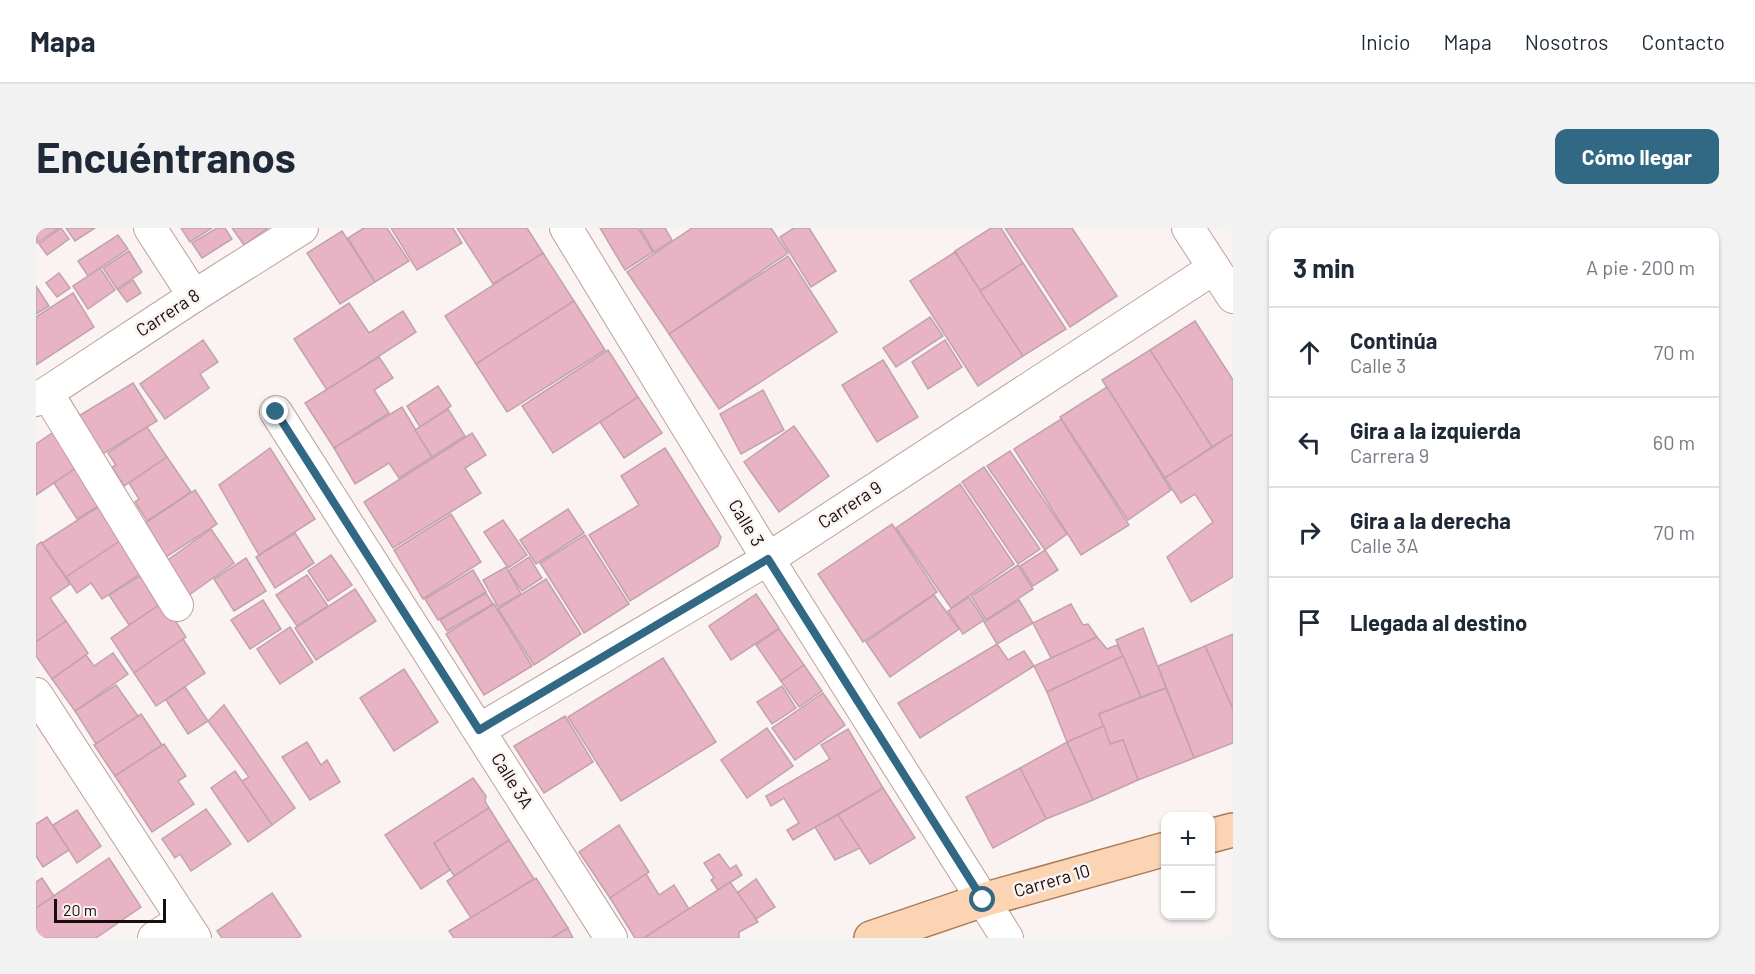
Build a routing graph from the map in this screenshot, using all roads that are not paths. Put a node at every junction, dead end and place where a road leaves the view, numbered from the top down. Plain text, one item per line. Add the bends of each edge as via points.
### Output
1 (150, 228) edge
2 (302, 228) edge
3 (566, 228) edge
4 (1188, 228) edge
5 (1214, 268) junction
6 (194, 296) junction
7 (1233, 297) edge
8 (41, 396) edge
9 (276, 412) dead end
10 (768, 559) junction
11 (177, 605) dead end
12 (36, 694) edge
13 (479, 730) junction
14 (1233, 830) edge
15 (1215, 835) edge
16 (1161, 850) edge
17 (983, 900) junction
18 (189, 929) edge
19 (154, 938) edge
20 (611, 938) edge
21 (871, 938) edge
22 (1007, 938) edge

1 - 6 street
2 - 6 street, Carrera 8
3 - 10 street, Calle 3
4 - 5 street
5 - 7 street
5 - 10 street, Carrera 9
6 - 8 street, Carrera 8
8 - 11 street
9 - 13 street, Calle 3A
10 - 13 street, Carrera 9
10 - 17 street, Calle 3
12 - 18 street
13 - 20 street, Calle 3A
14 - 15 main road
16 - 17 main road, Carrera 10
17 - 21 main road, Carrera 10
17 - 22 street, Calle 3
18 - 19 street

